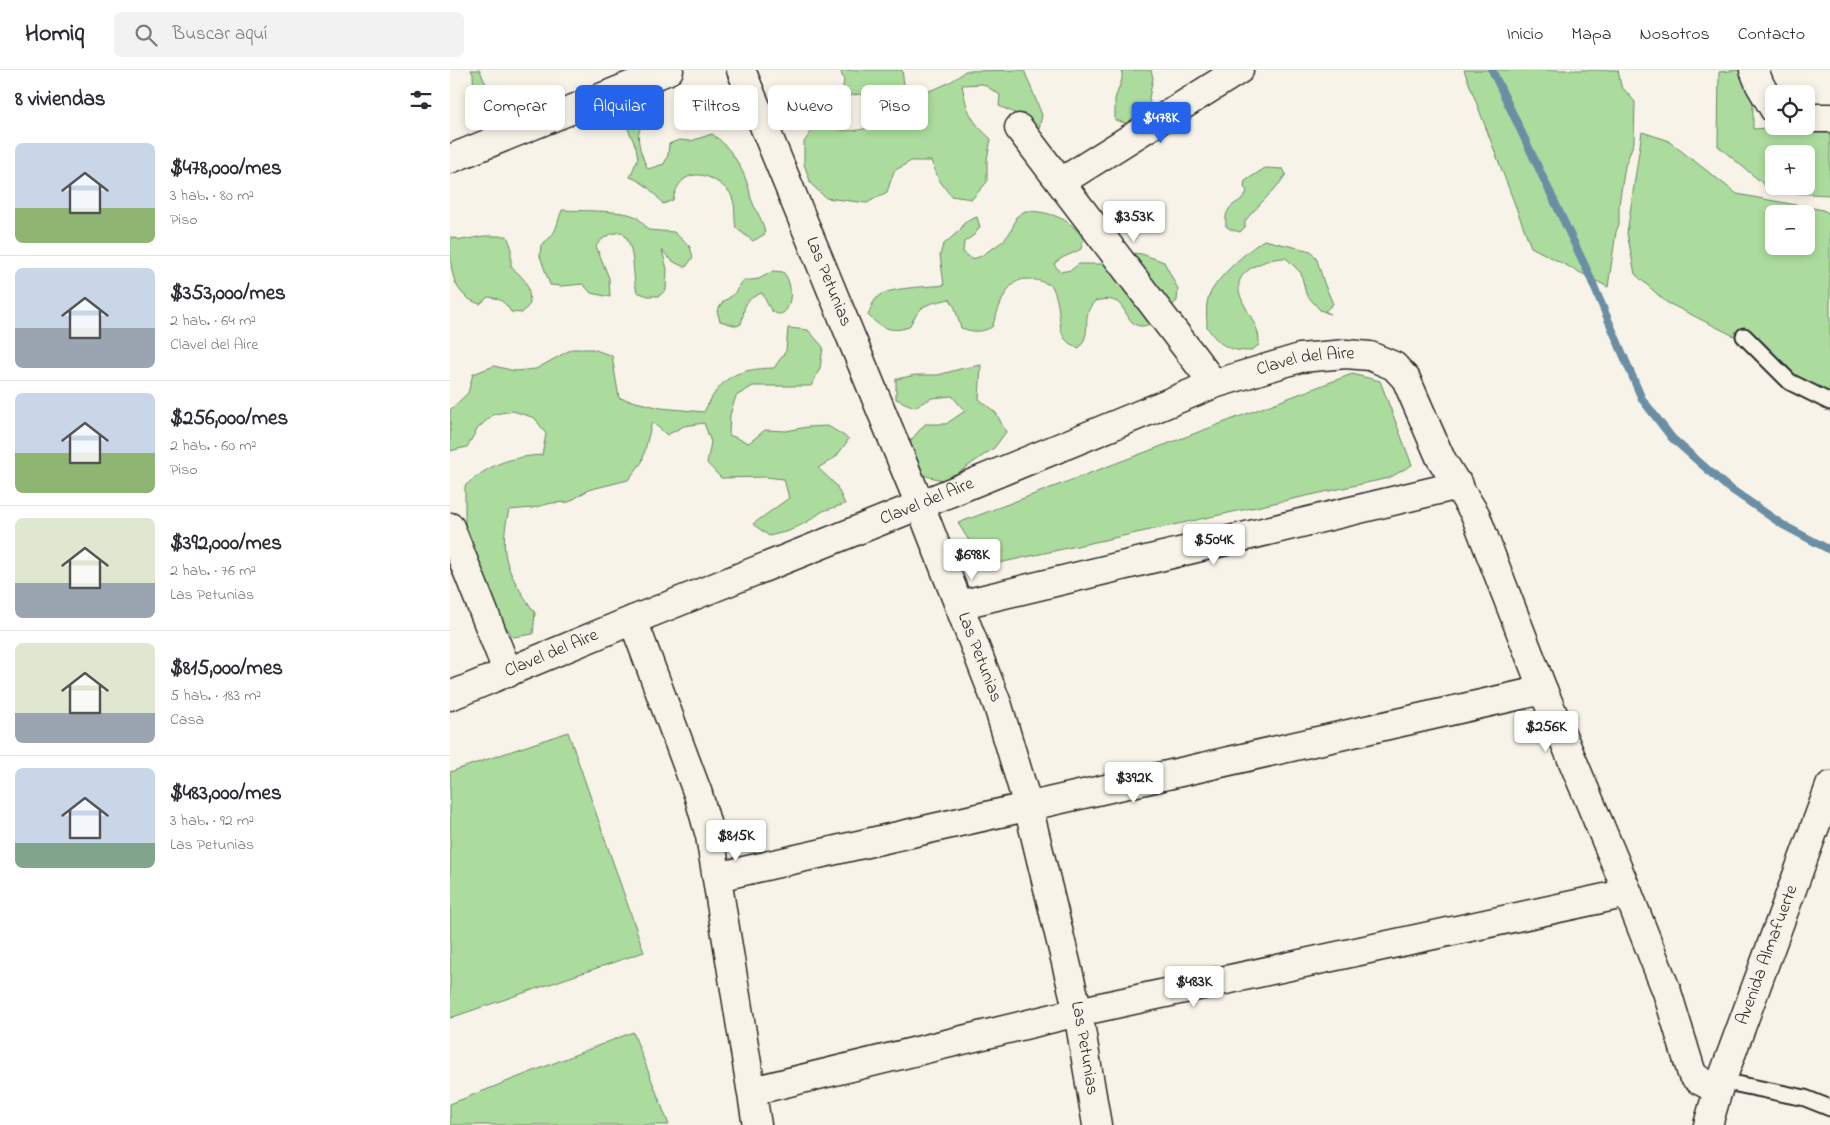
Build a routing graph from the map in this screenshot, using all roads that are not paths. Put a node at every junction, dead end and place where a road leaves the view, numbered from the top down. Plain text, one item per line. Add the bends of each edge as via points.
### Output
1 (669, 70) edge
2 (741, 70) edge
3 (1239, 70) edge
4 (1754, 70) edge
5 (1765, 94) edge
6 (1815, 118) edge
7 (1830, 118) edge
8 (1019, 128) dead end
9 (450, 159) edge
10 (1061, 182) junction
11 (1744, 336) dead end
12 (1214, 384) junction
13 (1830, 402) edge
14 (1458, 486) junction
15 (920, 505) junction
16 (450, 526) edge
17 (959, 605) junction
18 (633, 620) junction
19 (508, 672) junction
20 (1542, 690) junction
21 (450, 696) edge
22 (1830, 786) edge
23 (1028, 806) junction
24 (717, 877) junction
25 (1628, 893) junction
26 (1078, 1012) junction
27 (1720, 1086) junction
28 (752, 1091) junction
29 (1830, 1108) edge
30 (757, 1125) edge
31 (1097, 1125) edge
32 (1708, 1125) edge

1 - 9 street
2 - 15 street, Las Petunias
3 - 10 street
4 - 5 street
6 - 7 street
8 - 10 street
10 - 12 street
11 - 13 lane via 1790,382
12 - 14 street, Clavel del Aire via 1300,358 1346,354 1370,356 1394,366 1406,379 1440,457
12 - 15 street, Clavel del Aire
14 - 17 street
14 - 20 street via 1475,514
15 - 17 street, Las Petunias
15 - 18 street, Clavel del Aire
16 - 19 street
17 - 23 street, Las Petunias via 998,706
18 - 19 street, Clavel del Aire
18 - 24 street via 698,794
19 - 21 street, Clavel del Aire
20 - 23 street
20 - 25 street
22 - 27 street, Avenida Almafuerte
23 - 24 street
23 - 26 street, Las Petunias
24 - 28 street
25 - 26 street
25 - 27 street via 1668,992 1692,1074 1699,1080
26 - 28 street
26 - 31 street, Las Petunias
27 - 29 lane via 1805,1098
27 - 32 street, Avenida Almafuerte
28 - 30 street

